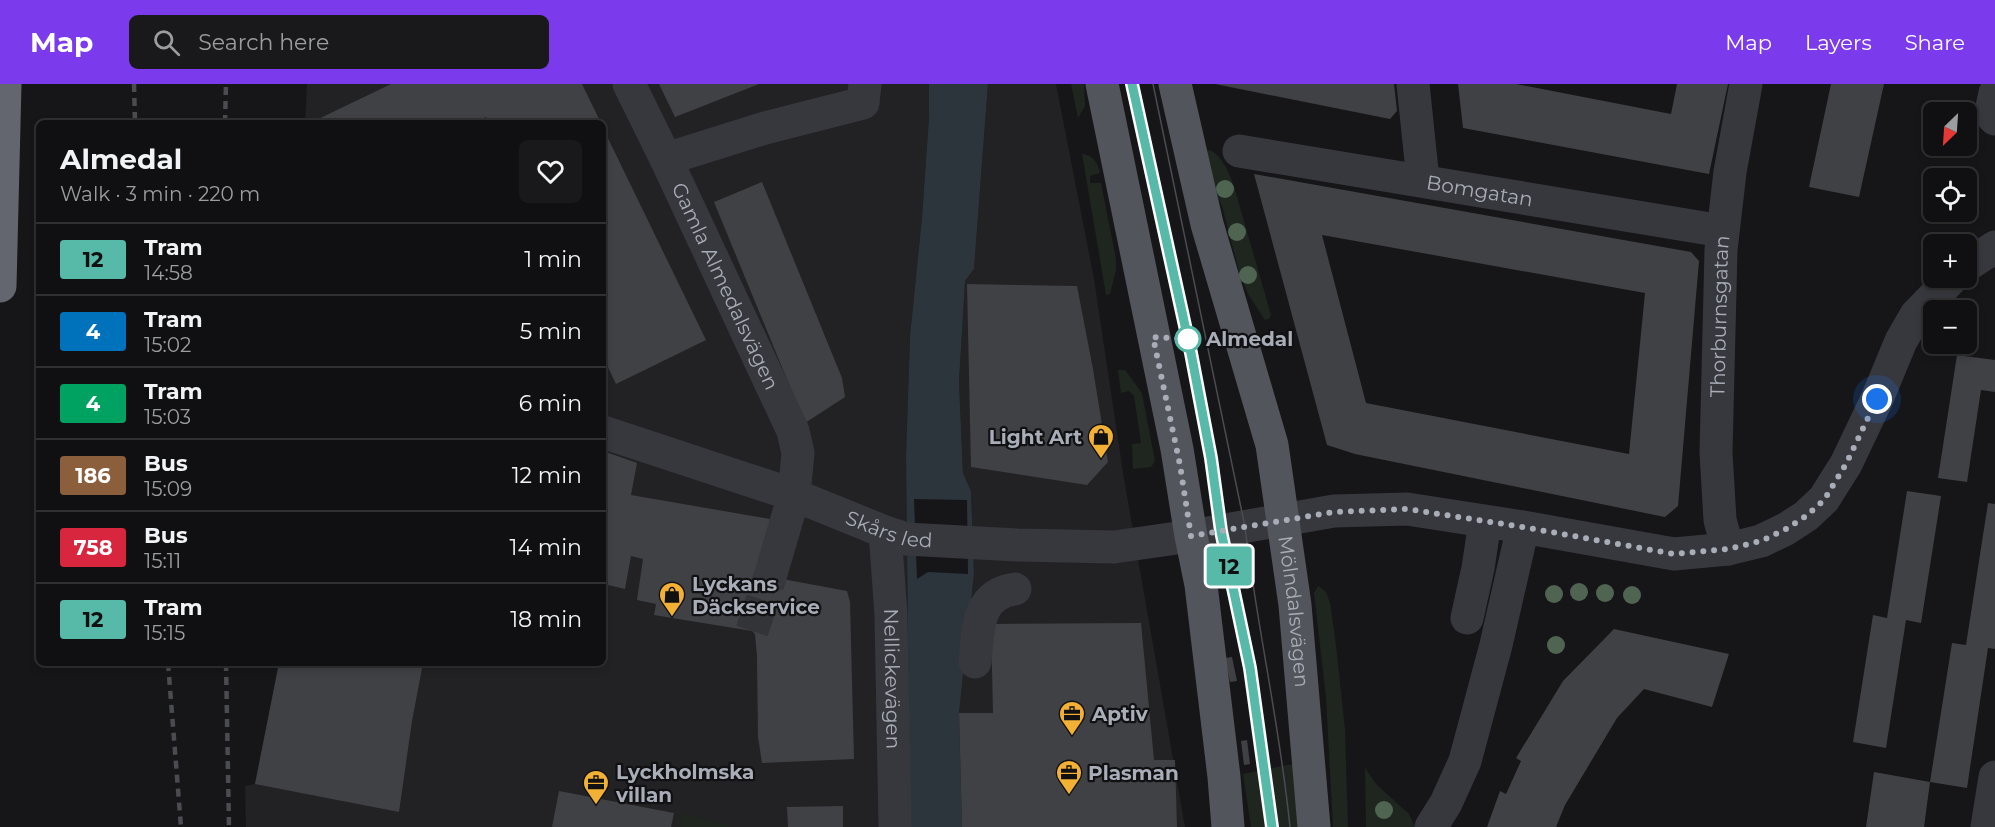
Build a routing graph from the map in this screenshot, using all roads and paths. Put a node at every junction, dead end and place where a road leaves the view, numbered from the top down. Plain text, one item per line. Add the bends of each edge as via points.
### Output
1 (5, 84) edge
2 (629, 84) edge
3 (865, 84) edge
4 (1102, 84) edge
5 (1175, 84) edge
6 (1413, 84) edge
7 (1746, 84) edge
8 (1995, 93) edge
9 (1995, 119) edge
10 (1239, 151) dead end
11 (666, 159) junction
12 (1423, 180) junction
13 (1722, 231) junction
14 (1995, 247) edge
15 (1977, 259) edge
16 (0, 286) edge
17 (1942, 288) edge
18 (606, 433) edge
19 (794, 495) junction
20 (1283, 520) junction
21 (1485, 522) junction
22 (1523, 527) junction
23 (896, 535) junction
24 (1191, 536) junction
25 (1728, 549) junction
26 (770, 577) tunnel mouth
27 (1015, 589) dead end
28 (1467, 618) dead end
29 (975, 662) dead end
30 (1995, 777) edge
31 (896, 827) edge
32 (1228, 827) edge
33 (1314, 827) edge
34 (1431, 827) edge
35 (1987, 827) edge

1 - 16 highway
2 - 11 street, Gamla Almedalsvägen
3 - 11 street via 863,103
4 - 24 main road via 1177,449
5 - 20 main road, Mölndalsvägen via 1207,224 1272,446
6 - 12 street
7 - 13 street, Thorburnsgatan
8 - 9 street
10 - 12 street, Bomgatan
11 - 19 street, Gamla Almedalsvägen via 793,431 798,453
12 - 13 street, Bomgatan
13 - 25 street, Thorburnsgatan via 1716,453 1720,520
14 - 15 street
17 - 25 street, Skårs led via 1916,315 1901,341 1846,464 1824,500 1786,529 1761,541
18 - 19 street, Skårs led
19 - 23 street, Skårs led
19 - 26 street, Gamla Almedalsvägen
20 - 21 street, Skårs led via 1334,512 1407,509
20 - 24 street, Skårs led
20 - 33 main road, Mölndalsvägen via 1295,605
21 - 22 street, Skårs led
21 - 28 street
22 - 25 street, Skårs led via 1674,554
22 - 34 street via 1465,761
23 - 24 street, Skårs led via 1114,547
23 - 31 street, Nellickevägen via 891,615
24 - 32 main road via 1204,603
27 - 29 street via 990,598 978,624
30 - 35 street

